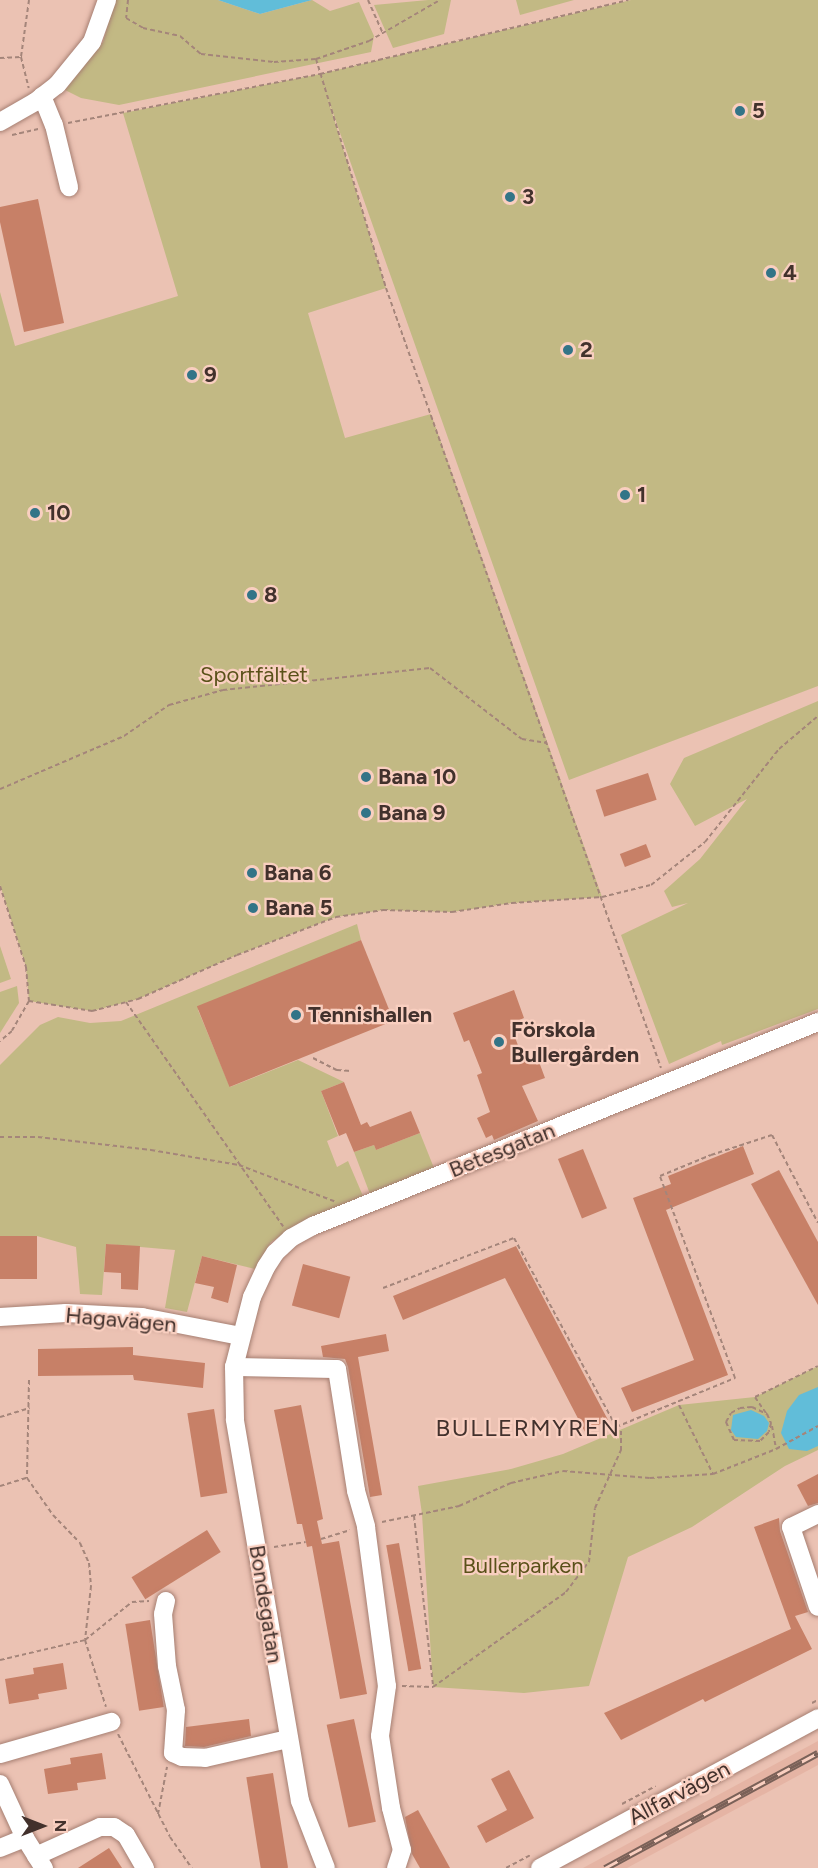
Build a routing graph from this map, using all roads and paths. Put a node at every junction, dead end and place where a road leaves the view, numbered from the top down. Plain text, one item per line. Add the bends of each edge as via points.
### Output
1 (29, 0) edge
2 (107, 0) edge
3 (128, 0) edge
4 (368, 0) edge
5 (440, 0) edge
6 (628, 0) edge
7 (384, 33) junction
8 (21, 57) junction
9 (0, 58) edge
10 (316, 59) junction
11 (320, 74) junction
12 (39, 99) junction
13 (54, 125) junction
14 (4, 129) edge
15 (69, 188) dead end
16 (818, 716) edge
17 (547, 742) junction
18 (0, 789) edge
19 (0, 886) edge
20 (602, 897) junction
21 (29, 1001) junction
22 (126, 1002) junction
23 (818, 1022) edge
24 (0, 1041) edge
25 (313, 1058) dead end
26 (351, 1071) dead end
27 (666, 1082) junction
28 (0, 1137) edge
29 (238, 1165) junction
30 (356, 1209) junction
31 (818, 1223) edge
32 (291, 1238) junction
33 (384, 1288) dead end
34 (0, 1317) edge
35 (241, 1336) junction
36 (234, 1366) junction
37 (818, 1366) edge
38 (29, 1380) dead end
39 (679, 1405) dead end
40 (30, 1408) junction
41 (767, 1414) junction
42 (0, 1417) edge
43 (771, 1423) junction
44 (818, 1426) edge
45 (621, 1428) dead end
46 (776, 1449) junction
47 (612, 1474) junction
48 (713, 1474) junction
49 (27, 1478) junction
50 (0, 1486) edge
51 (818, 1514) edge
52 (414, 1516) junction
53 (366, 1527) junction
54 (321, 1539) dead end
55 (306, 1542) dead end
56 (257, 1550) junction
57 (166, 1601) joint
58 (818, 1607) edge
59 (85, 1640) junction
60 (0, 1660) edge
61 (387, 1686) junction
62 (433, 1687) junction
63 (818, 1718) edge
64 (111, 1722) junction
65 (288, 1738) junction
66 (173, 1753) junction
67 (0, 1754) edge
68 (0, 1784) edge
69 (158, 1814) junction
70 (26, 1838) junction
71 (0, 1848) edge
72 (40, 1862) edge
73 (146, 1868) edge
74 (192, 1868) edge
75 (326, 1868) edge
76 (396, 1868) edge
77 (540, 1868) edge

1 - 8 path
2 - 12 street via 92,42 57,85
3 - 10 path via 126,18 143,28 180,36 201,54 274,62
4 - 7 path
5 - 7 path
6 - 11 path
7 - 10 path
8 - 9 path
8 - 12 path via 26,82
10 - 11 path
11 - 13 path
11 - 17 path via 387,288
12 - 13 street
12 - 14 street via 16,113
13 - 14 path
13 - 15 street
16 - 20 path via 778,749 705,843 651,885
17 - 18 path via 522,739 430,668 223,690 170,705 124,736
17 - 20 path
19 - 21 path via 26,967
20 - 22 path via 452,912 382,910 336,917
20 - 27 path
21 - 22 path via 92,1011
21 - 24 path via 12,1031
22 - 29 path
23 - 27 street, Betesgatan
25 - 26 path via 337,1070
27 - 30 street, Betesgatan via 639,1088
28 - 29 path via 38,1137 151,1150
29 - 30 path
29 - 32 path
30 - 32 street, Betesgatan
31 - 33 path via 772,1135 660,1176 735,1378 616,1427 514,1238
32 - 35 street, Betesgatan via 275,1253 257,1282
34 - 35 street, Hagavägen via 66,1313 142,1317
35 - 36 street, Bondegatan
36 - 53 street via 337,1369 356,1491
36 - 56 street, Bondegatan via 235,1419
37 - 41 path via 755,1397
38 - 40 path
39 - 48 path
40 - 42 path
40 - 49 path
41 - 43 path
41 - 43 path via 752,1407 740,1408 726,1422 728,1432 734,1440 760,1441
43 - 46 path
44 - 46 path
45 - 47 path via 621,1450
46 - 48 path
47 - 48 path via 682,1478
47 - 52 path via 563,1471 539,1475 459,1506
47 - 62 path via 595,1508 589,1562 566,1592
49 - 50 path
49 - 59 path via 53,1515 80,1543 89,1563 91,1586
51 - 58 street via 791,1527
52 - 53 path
52 - 62 path
53 - 54 path
53 - 61 street
55 - 56 path
56 - 65 street, Bondegatan
57 - 59 path via 132,1602
57 - 66 street via 163,1614 167,1666 176,1710
59 - 60 path
59 - 64 path
61 - 62 path
61 - 76 street via 380,1736 402,1850
63 - 77 street, Allfarvägen
64 - 67 street
64 - 69 path
65 - 66 street via 205,1758
65 - 75 street, Bondegatan via 300,1801
66 - 69 path via 166,1767
68 - 70 street
69 - 74 path
70 - 71 street
70 - 72 street
72 - 73 street via 100,1827 114,1827 126,1835

